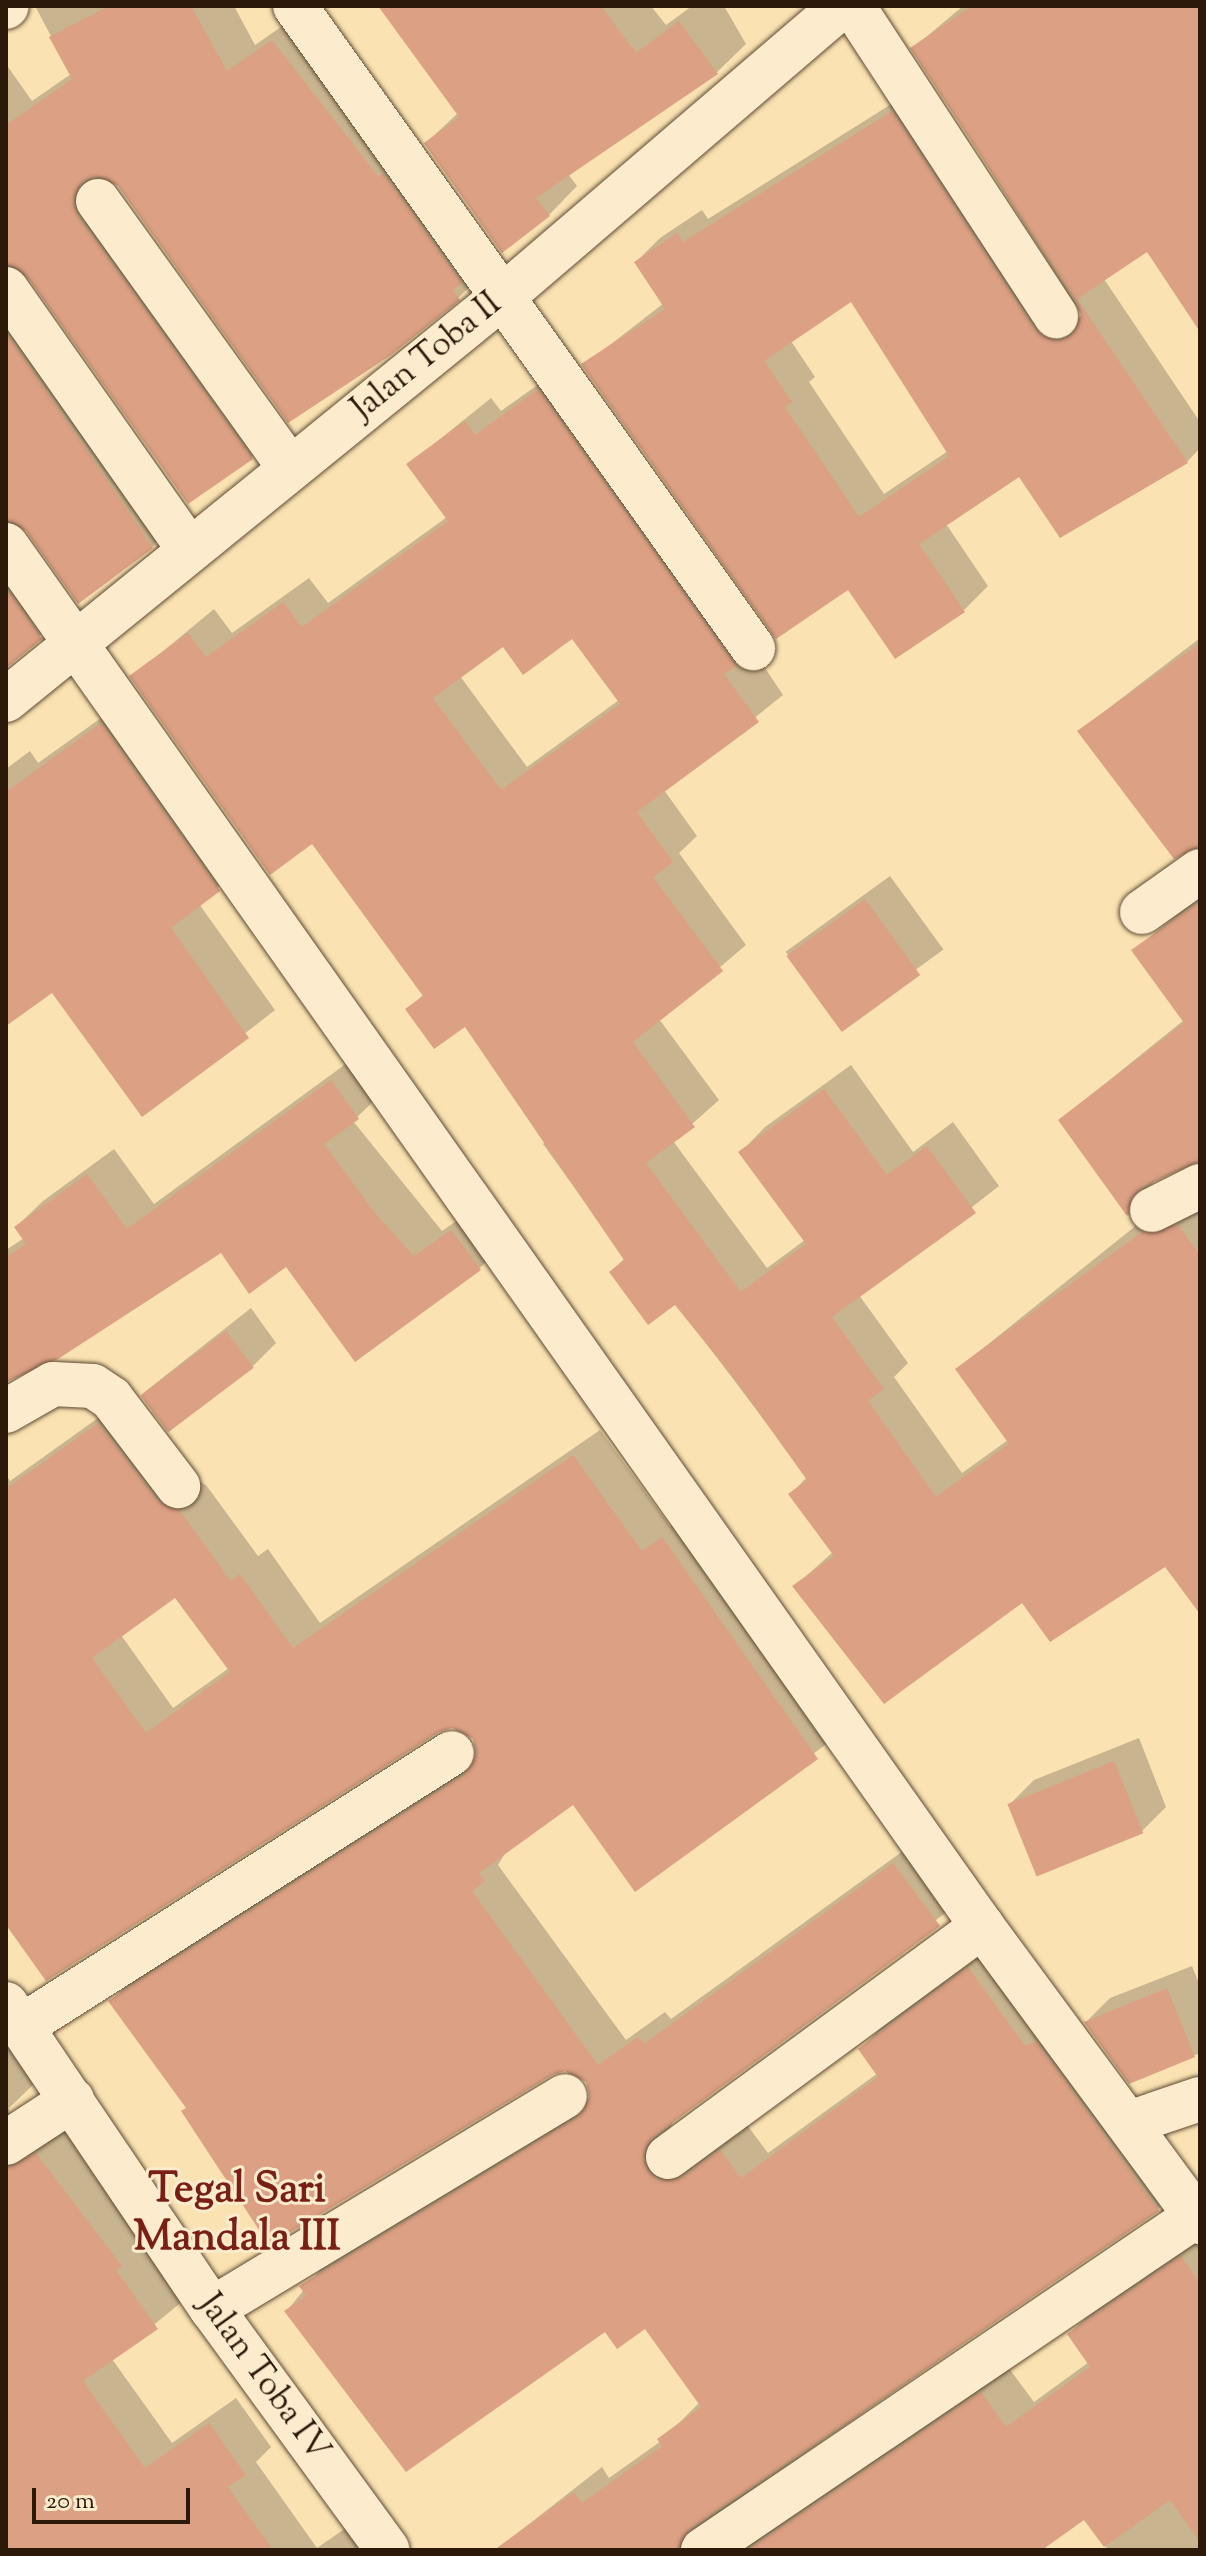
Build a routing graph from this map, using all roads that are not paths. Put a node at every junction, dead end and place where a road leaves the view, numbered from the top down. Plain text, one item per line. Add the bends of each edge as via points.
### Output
1 (295, 6) edge
2 (842, 6) edge
3 (853, 6) edge
4 (98, 201) dead end
5 (6, 289) edge
6 (500, 299) junction
7 (1056, 316) dead end
8 (289, 467) junction
9 (6, 545) edge
10 (188, 548) junction
11 (74, 644) junction
12 (753, 648) dead end
13 (6, 700) edge
14 (1200, 871) edge
15 (1142, 912) dead end
16 (1200, 1186) edge
17 (1152, 1210) dead end
18 (6, 1411) edge
19 (178, 1486) dead end
20 (452, 1753) dead end
21 (982, 1926) junction
22 (14, 2015) edge
23 (565, 2096) dead end
24 (1200, 2099) edge
25 (72, 2100) junction
26 (1129, 2123) junction
27 (6, 2143) edge
28 (668, 2157) dead end
29 (1198, 2219) edge
30 (212, 2309) junction
31 (388, 2550) edge
32 (703, 2550) edge

1 - 6 street
2 - 6 street, Jalan Toba II
3 - 7 street
4 - 8 street
5 - 10 street
6 - 8 street, Jalan Toba II
6 - 12 street
8 - 10 street, Jalan Toba II
9 - 11 street
10 - 11 street, Jalan Toba II
11 - 13 street, Jalan Toba II
11 - 21 street
14 - 15 street
16 - 17 street
18 - 19 street via 53,1384 93,1386 111,1398
20 - 22 street
21 - 26 street
21 - 28 street
22 - 25 street, Jalan Toba IV
23 - 30 street
24 - 26 street
25 - 27 street
25 - 30 street, Jalan Toba IV
26 - 29 street
29 - 32 street
30 - 31 street, Jalan Toba IV

